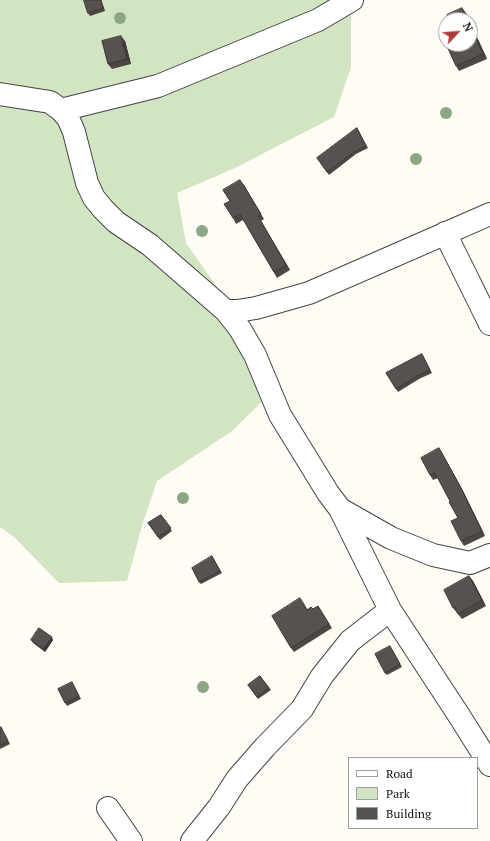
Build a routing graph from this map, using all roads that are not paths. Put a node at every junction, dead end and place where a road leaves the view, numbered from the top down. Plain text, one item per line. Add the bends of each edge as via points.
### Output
1 (352, 0) edge
2 (0, 94) edge
3 (61, 110) junction
4 (490, 214) edge
5 (445, 233) junction
6 (226, 311) junction
7 (490, 324) edge
8 (340, 509) junction
9 (490, 555) edge
10 (390, 610) junction
11 (490, 765) edge
12 (108, 808) dead end
13 (131, 841) edge
14 (192, 841) edge

1 - 3 street via 318,20 158,86
2 - 3 street via 50,102
3 - 6 street via 74,132 87,183 103,209 116,222 150,245
4 - 5 street
5 - 6 street via 309,293 256,308
5 - 7 street
6 - 8 street via 255,355 280,415
8 - 9 street via 391,538 433,555 470,563
8 - 10 street
10 - 11 street
10 - 14 street via 350,641 322,676 302,709 237,779
12 - 13 street

